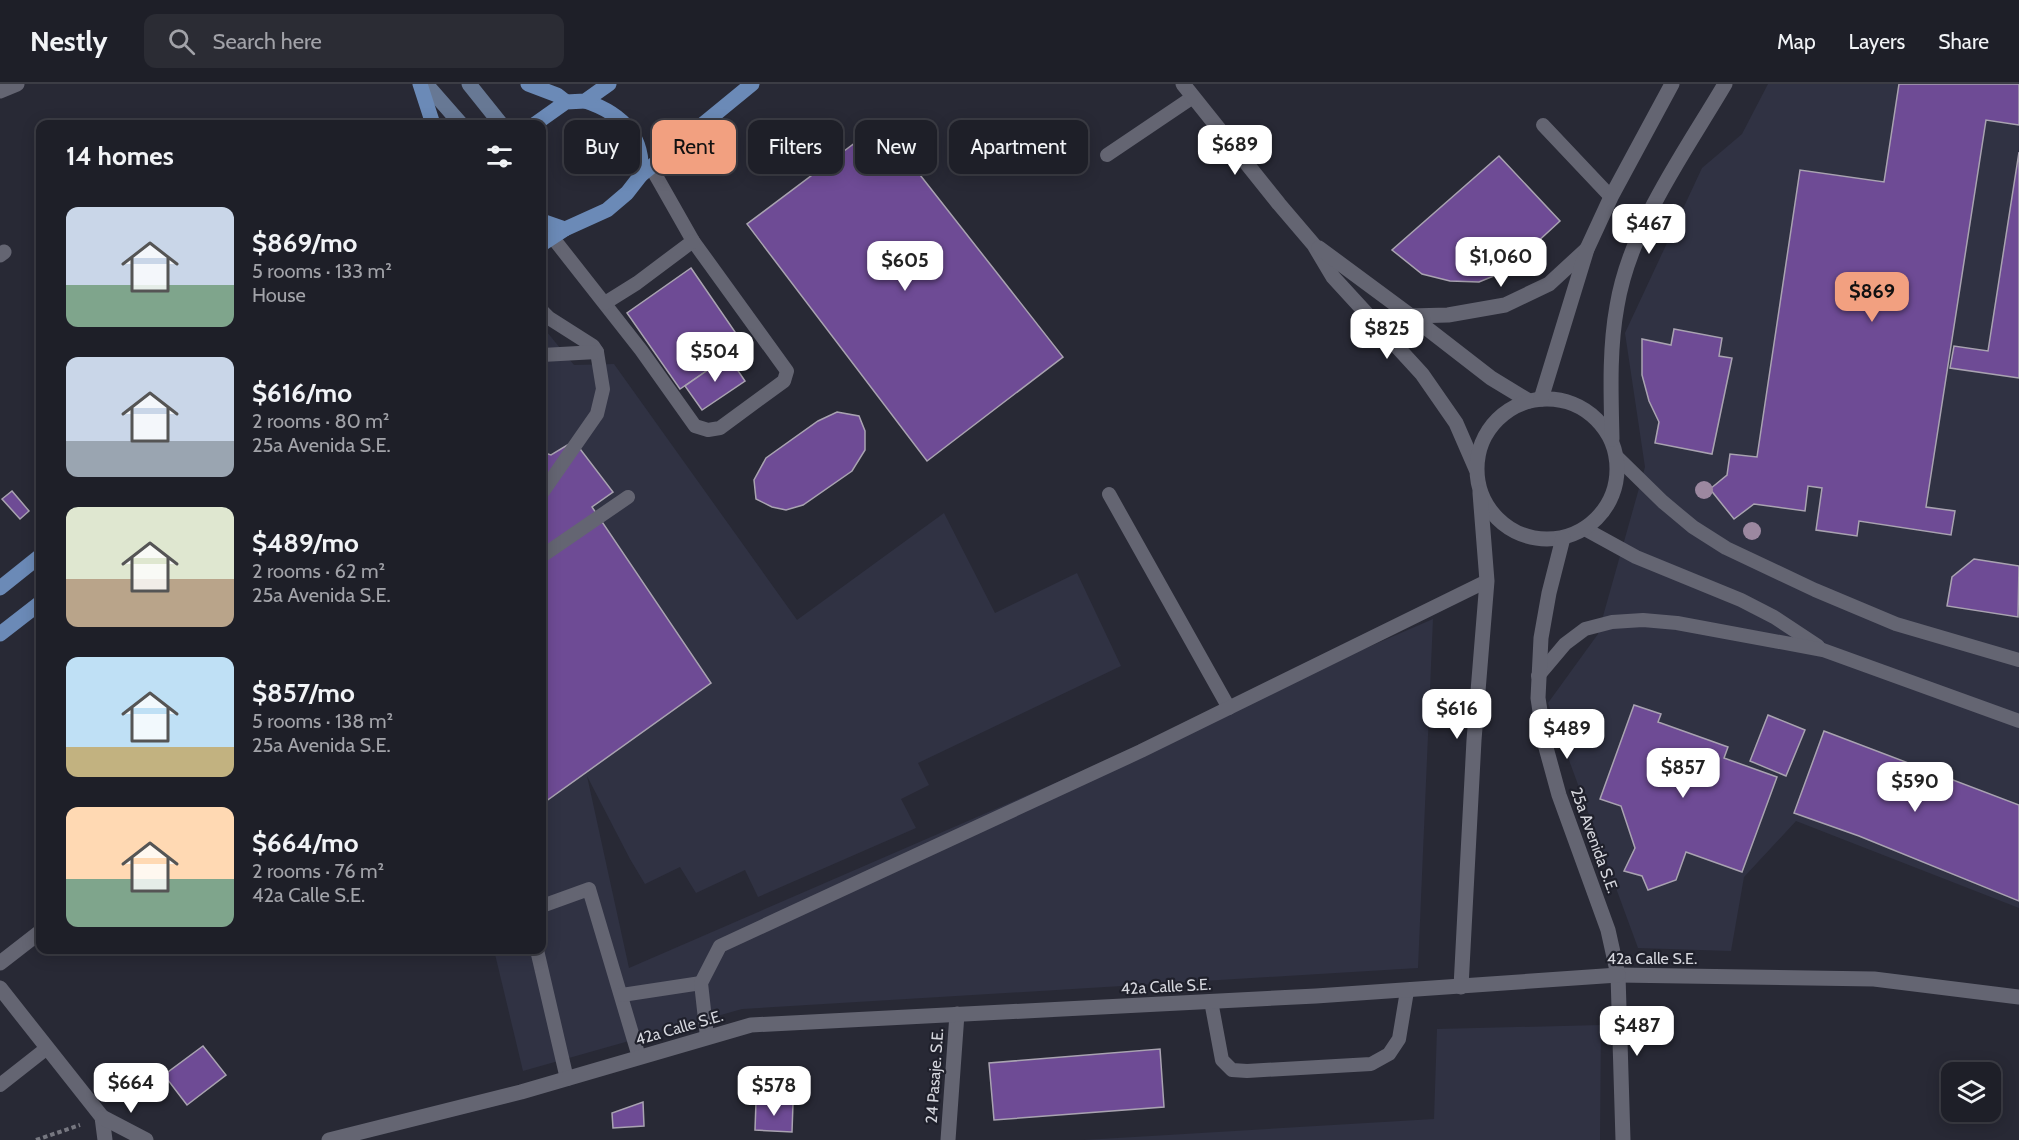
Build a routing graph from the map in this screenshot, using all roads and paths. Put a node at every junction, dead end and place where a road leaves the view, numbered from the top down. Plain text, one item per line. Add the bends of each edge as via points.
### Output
1 (17, 84) edge
2 (420, 84) edge
3 (426, 84) edge
4 (469, 84) edge
5 (528, 84) edge
6 (609, 84) edge
7 (752, 84) edge
8 (1183, 84) edge
9 (1672, 84) edge
10 (1725, 84) edge
11 (0, 91) edge
12 (1194, 97) junction
13 (585, 101) junction
14 (566, 102) junction
15 (432, 120) edge
16 (458, 120) edge
17 (498, 120) edge
18 (541, 120) edge
19 (1543, 125) dead end
20 (1107, 155) dead end
21 (646, 171) junction
22 (1611, 197) junction
23 (553, 237) edge
24 (693, 241) junction
25 (1314, 245) junction
26 (1587, 249) junction
27 (605, 303) junction
28 (546, 315) edge
29 (1411, 316) junction
30 (597, 352) junction
31 (546, 355) edge
32 (1535, 400) junction
33 (1612, 439) junction
34 (1618, 458) junction
35 (1476, 469) junction
36 (546, 487) edge
37 (1480, 493) junction
38 (1109, 494) dead end
39 (628, 497) dead end
40 (1585, 529) junction
41 (1563, 538) junction
42 (546, 553) edge
43 (36, 559) edge
44 (1487, 581) junction
45 (0, 588) edge
46 (36, 606) edge
47 (0, 634) edge
48 (1823, 650) junction
49 (2019, 660) edge
50 (1538, 676) junction
51 (1229, 708) junction
52 (2019, 721) edge
53 (546, 905) edge
54 (36, 935) edge
55 (538, 954) edge
56 (0, 963) edge
57 (1618, 975) junction
58 (702, 983) junction
59 (1461, 987) junction
60 (0, 988) edge
61 (1407, 991) junction
62 (622, 995) junction
63 (2019, 997) edge
64 (1211, 1001) junction
65 (957, 1014) junction
66 (707, 1037) junction
67 (48, 1048) junction
68 (639, 1058) junction
69 (567, 1078) junction
70 (0, 1085) edge
71 (102, 1117) junction
72 (36, 1140) edge
73 (105, 1140) edge
74 (146, 1140) edge
75 (329, 1140) edge
76 (948, 1140) edge
77 (1623, 1140) edge

1 - 11 street
2 - 15 main road
3 - 16 main road
4 - 17 main road
5 - 14 main road via 557,94
6 - 13 main road
7 - 21 main road
8 - 12 street
9 - 22 street
10 - 33 street via 1658,197 1632,251 1617,303 1611,351
12 - 20 lane
12 - 25 street
13 - 14 main road
13 - 21 main road via 613,113 637,139
14 - 18 main road
19 - 22 lane
21 - 23 main road via 607,210
21 - 24 lane
22 - 26 street
23 - 27 lane
24 - 27 lane
24 - 27 lane via 787,375 720,428 695,426
25 - 29 street
25 - 35 street via 1333,277 1422,374 1456,423
26 - 29 street via 1549,284 1505,305 1448,315
26 - 32 street
28 - 30 lane
29 - 32 street via 1491,378
30 - 31 lane
30 - 36 lane via 603,389 597,414
32 - 33 street via 1563,400 1583,408
32 - 35 street via 1508,410 1491,426 1480,446
33 - 34 street
34 - 40 street via 1617,485 1605,511
34 - 49 lane via 1670,509 1726,548 1896,624
35 - 37 street
37 - 41 street via 1493,515 1513,531 1538,539
37 - 44 street
38 - 51 lane
39 - 42 lane
40 - 41 street
40 - 48 lane via 1636,557 1741,600
41 - 50 street, 25a Avenida S.E. via 1549,593
43 - 45 main road
44 - 51 lane
44 - 59 street
46 - 47 main road
48 - 50 lane via 1677,623 1612,622 1585,630 1564,644
48 - 52 lane
50 - 57 street, 25a Avenida S.E. via 1545,744 1553,775 1608,930
51 - 58 lane via 720,946
53 - 62 lane via 589,889
54 - 56 street
55 - 69 lane
57 - 59 street, 42a Calle S.E.
57 - 63 street, 42a Calle S.E. via 1874,979
57 - 77 street, 25a Avenida S.E.
58 - 62 lane
58 - 66 lane
59 - 61 street, 42a Calle S.E.
60 - 67 street
61 - 64 street, 42a Calle S.E.
61 - 64 lane via 1400,1040 1389,1054 1371,1064 1258,1071 1232,1070 1222,1059
62 - 68 lane
64 - 65 street, 42a Calle S.E.
65 - 66 street, 42a Calle S.E. via 751,1025
65 - 76 street, 24 Pasaje. S.E.
66 - 68 street, 42a Calle S.E.
67 - 70 lane
67 - 71 street
68 - 69 street, 42a Calle S.E.
69 - 75 street, 42a Calle S.E.
71 - 72 path
71 - 73 street
71 - 74 street

